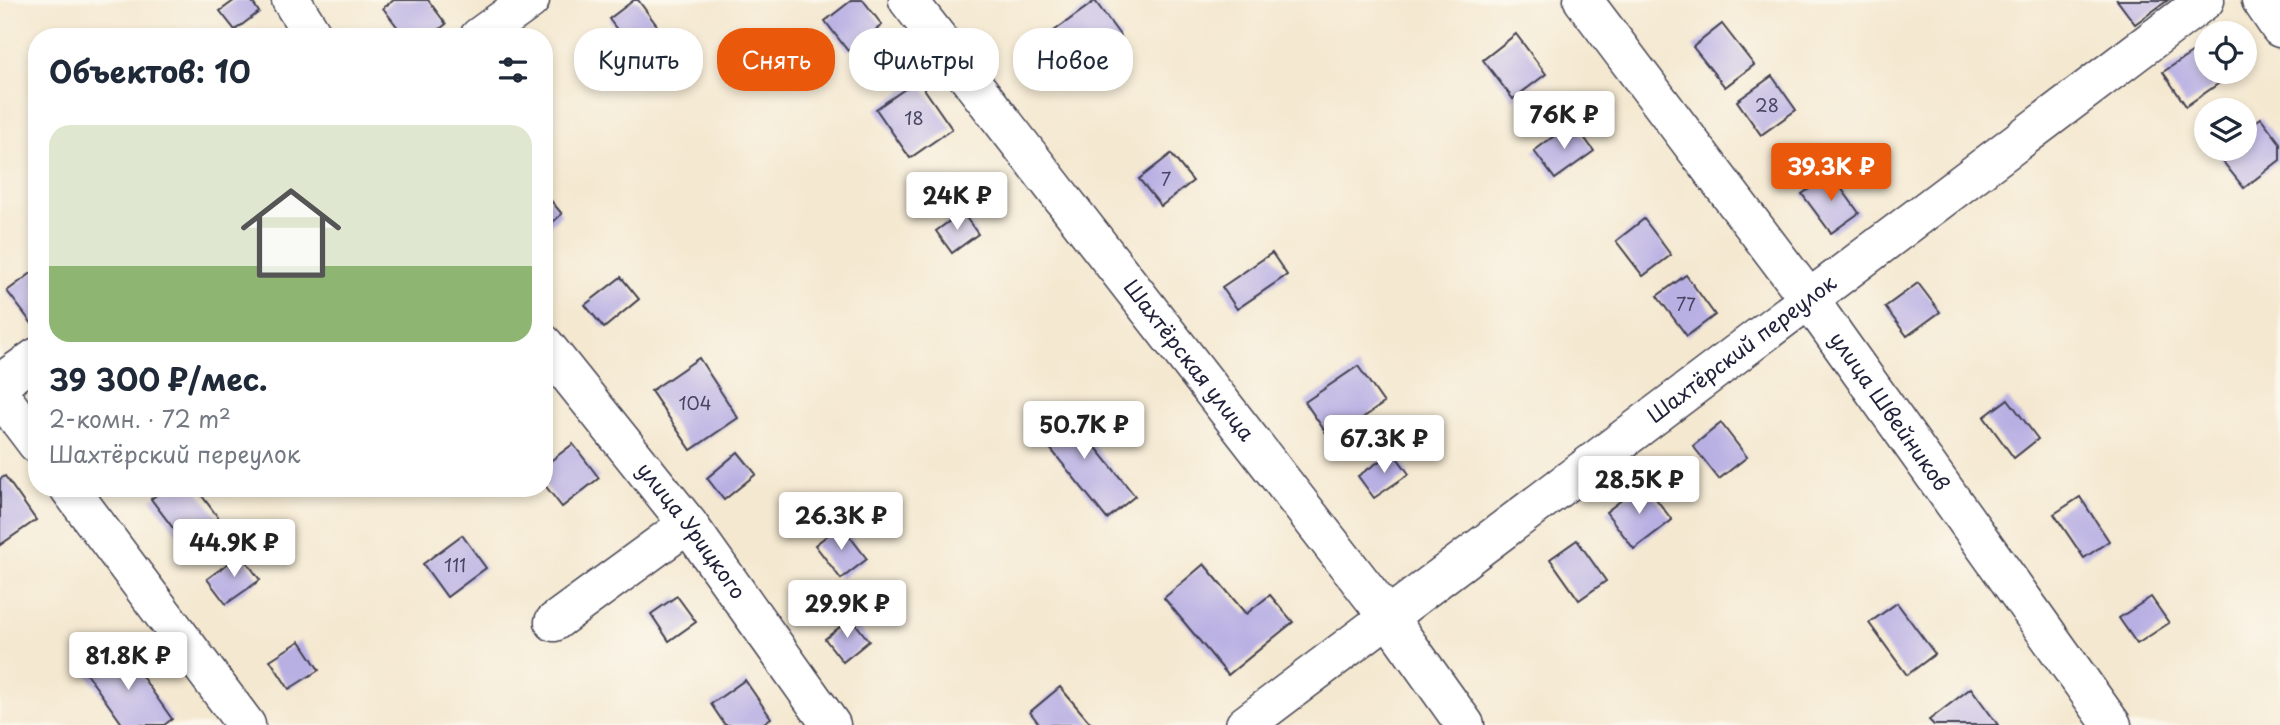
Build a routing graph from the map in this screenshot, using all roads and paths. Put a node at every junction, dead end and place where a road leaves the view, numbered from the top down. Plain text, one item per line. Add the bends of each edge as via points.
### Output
1 (291, 0) edge
2 (530, 0) edge
3 (908, 0) edge
4 (1583, 0) edge
5 (2205, 0) edge
6 (2261, 0) edge
7 (2280, 27) edge
8 (308, 28) edge
9 (491, 28) edge
10 (1808, 298) junction
11 (553, 355) edge
12 (28, 363) edge
13 (0, 383) edge
14 (0, 395) edge
15 (28, 432) edge
16 (76, 497) edge
17 (688, 524) junction
18 (1388, 617) junction
19 (554, 622) dead end
20 (246, 725) edge
21 (831, 725) edge
22 (1245, 725) edge
23 (1465, 725) edge
24 (2112, 725) edge

1 - 8 street
2 - 9 street
3 - 18 street, Шахтёрская улица
4 - 10 street, улица Швейников
5 - 10 street, Шахтёрский переулок
6 - 7 street
10 - 18 street, Шахтёрский переулок
10 - 24 street, улица Швейников
11 - 17 street, улица Урицкого
12 - 13 street
14 - 15 street
16 - 20 street
17 - 19 street
17 - 21 street, улица Урицкого
18 - 22 street, Шахтёрский переулок
18 - 23 street, Шахтёрская улица

